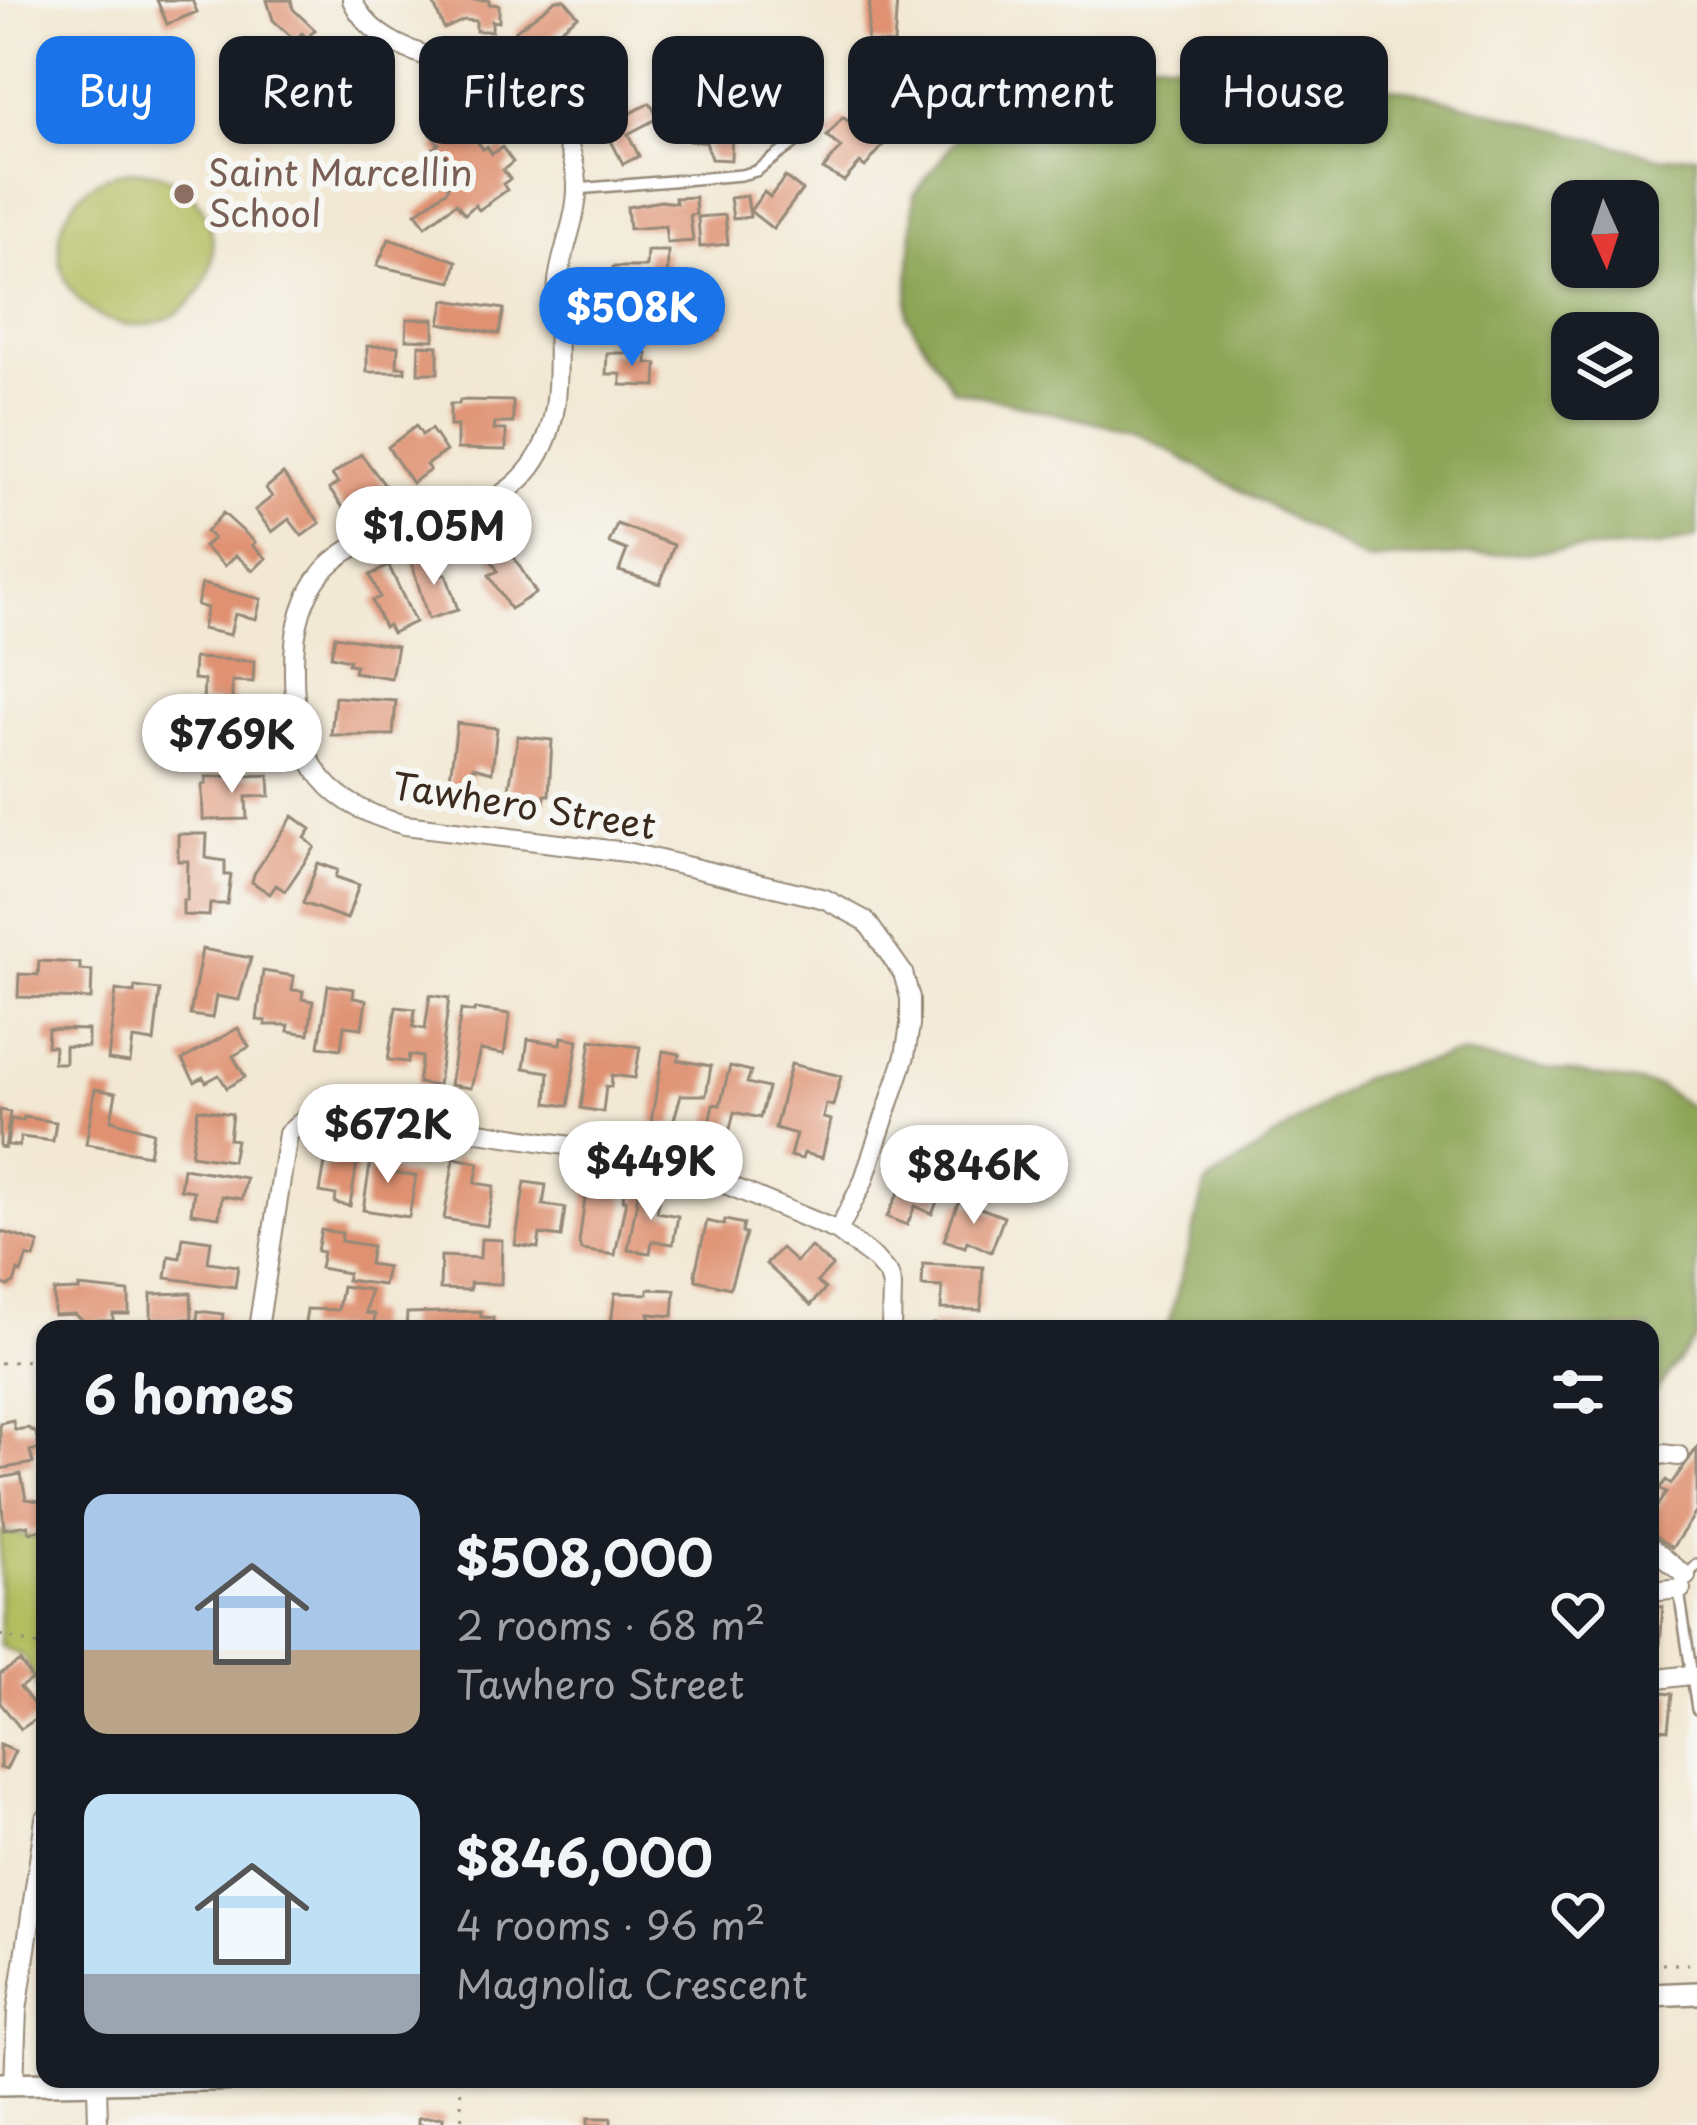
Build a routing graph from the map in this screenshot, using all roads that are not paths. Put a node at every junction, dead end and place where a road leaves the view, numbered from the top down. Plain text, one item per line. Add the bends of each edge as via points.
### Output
1 (352, 0) edge
2 (792, 144) edge
3 (577, 189) junction
4 (838, 1231) junction
5 (259, 1320) edge
6 (890, 1320) edge
7 (1659, 1455) edge
8 (1679, 1456) dead end
9 (1659, 1554) edge
10 (1688, 1577) edge
11 (1659, 1588) edge
12 (1690, 1675) junction
13 (1659, 1679) edge
14 (1697, 1709) edge
15 (36, 1881) edge
16 (1659, 1994) edge
17 (1697, 1994) edge
18 (7, 2083) edge
19 (97, 2088) edge
20 (98, 2125) edge

1 - 3 street, Tawhero Street via 388,38 494,76 541,104 568,147
2 - 3 lane via 741,176
3 - 4 street, Tawhero Street via 558,284 549,435 534,465 496,498 369,538 324,570 294,640 301,744 319,777 374,818 626,852 825,899 866,921 903,973 910,1025 863,1182
4 - 5 street via 655,1157 324,1111 297,1122 284,1146
4 - 6 street via 889,1275
7 - 8 street
9 - 10 street
10 - 11 street
10 - 12 lane
12 - 13 street
12 - 14 lane
15 - 18 street
16 - 17 street
19 - 20 street

